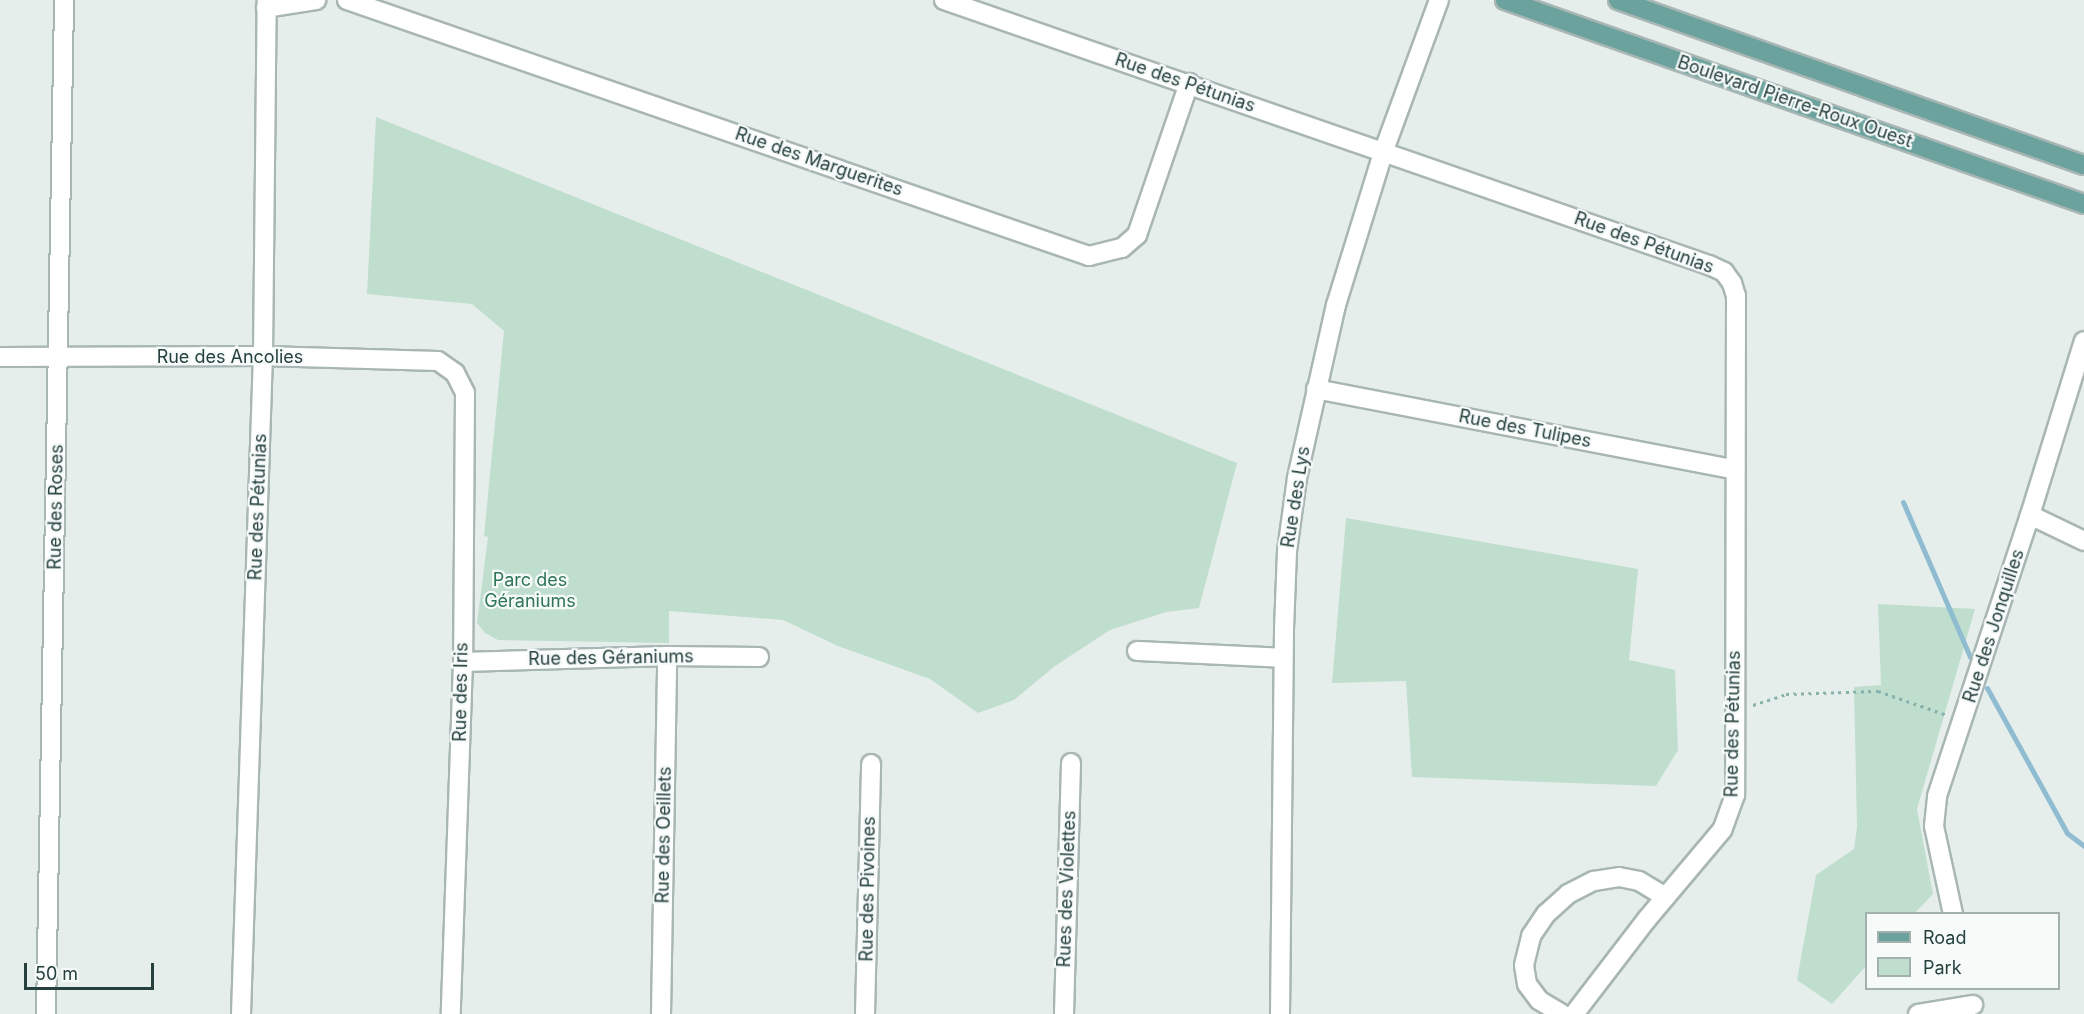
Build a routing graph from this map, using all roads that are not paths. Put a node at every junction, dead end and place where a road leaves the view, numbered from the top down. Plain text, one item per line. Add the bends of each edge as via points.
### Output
1 (64, 0) edge
2 (316, 0) edge
3 (347, 0) edge
4 (944, 0) edge
5 (1439, 0) edge
6 (1505, 0) edge
7 (1618, 0) edge
8 (266, 4) edge
9 (1189, 83) junction
10 (1383, 153) junction
11 (2084, 165) edge
12 (2084, 204) edge
13 (2084, 341) edge
14 (263, 356) junction
15 (0, 357) edge
16 (60, 358) junction
17 (455, 373) joint
18 (1316, 389) junction
19 (1734, 470) junction
20 (2030, 515) junction
21 (2084, 541) edge
22 (1137, 651) dead end
23 (667, 656) junction
24 (759, 657) dead end
25 (1283, 658) junction
26 (463, 662) junction
27 (1071, 763) dead end
28 (871, 764) dead end
29 (1666, 897) junction
30 (1953, 912) edge
31 (1972, 1002) edge
32 (46, 1014) edge
33 (241, 1014) edge
34 (451, 1014) edge
35 (661, 1014) edge
36 (865, 1014) edge
37 (1064, 1014) edge
38 (1280, 1014) edge
39 (1562, 1014) edge
40 (1574, 1014) edge
41 (1918, 1014) edge

1 - 16 street, Rue des Roses
2 - 8 street
3 - 9 street, Rue des Marguerites via 1089,256 1122,248 1137,235
4 - 9 street, Rue des Pétunias
5 - 10 street, Rue des Lys
6 - 12 main road, Boulevard Pierre-Roux Ouest
7 - 11 main road, Boulevard Pierre-Roux Ouest
8 - 14 street, Rue des Pétunias
9 - 10 street, Rue des Pétunias
10 - 18 street, Rue des Lys via 1336,305
10 - 19 street, Rue des Pétunias via 1724,272 1736,296
13 - 20 street, Rue des Jonquilles
14 - 16 street, Rue des Ancolies
14 - 17 street, Rue des Ancolies via 438,361
14 - 33 street, Rue des Pétunias
15 - 16 street, Rue des Ancolies
16 - 32 street, Rue des Roses
17 - 26 street, Rue des Iris via 465,393
18 - 19 street, Rue des Tulipes
18 - 25 street, Rue des Lys via 1297,478 1287,551
19 - 29 street, Rue des Pétunias via 1734,795 1722,830
20 - 21 street
20 - 30 street, Rue des Jonquilles via 1937,796 1934,826
22 - 25 street
23 - 24 street, Rue des Géraniums
23 - 26 street, Rue des Géraniums
23 - 35 street, Rue des Oeillets
25 - 38 street, Rue des Lys
26 - 34 street, Rue des Iris
27 - 37 street, Rues des Violettes
28 - 36 street, Rue des Pivoines
29 - 39 street via 1639,881 1619,877 1594,881 1576,890 1546,914 1531,936 1524,965 1527,984 1539,1000
29 - 40 street, Rue des Pétunias
31 - 41 street

